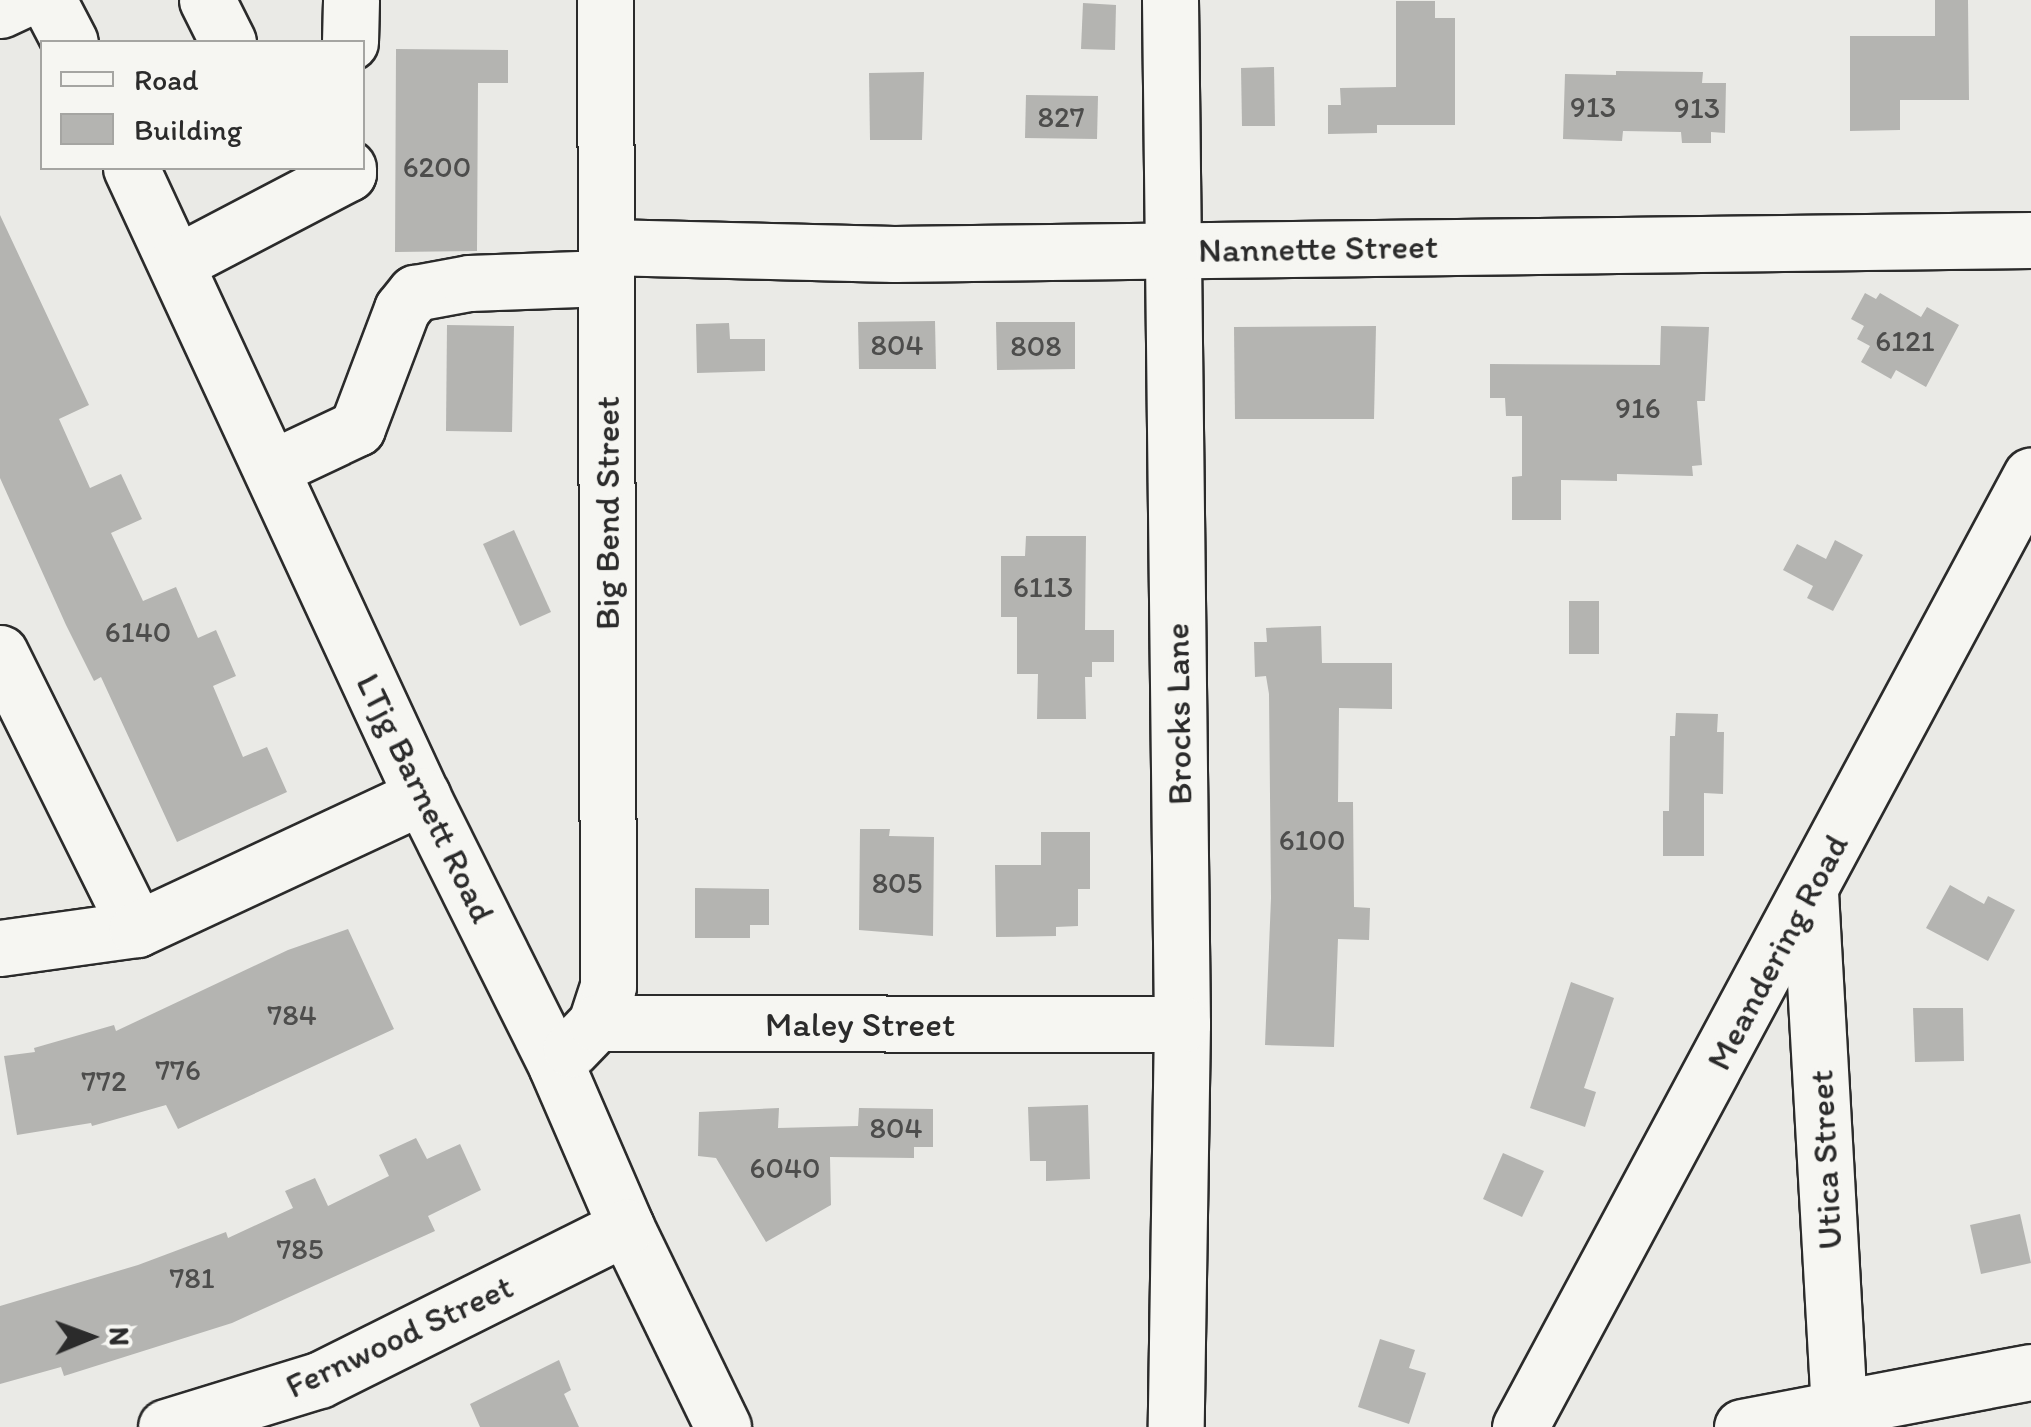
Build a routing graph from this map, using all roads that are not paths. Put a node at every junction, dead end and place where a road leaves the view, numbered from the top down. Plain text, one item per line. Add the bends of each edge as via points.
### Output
1 (21, 0) edge
2 (48, 0) edge
3 (350, 0) edge
4 (605, 0) edge
5 (1170, 0) edge
6 (0, 10) edge
7 (69, 40) edge
8 (350, 40) edge
9 (132, 170) edge
10 (348, 170) edge
11 (289, 184) edge
12 (2031, 240) edge
13 (1174, 252) junction
14 (606, 263) junction
15 (176, 264) junction
16 (272, 468) junction
17 (2031, 475) edge
18 (0, 653) edge
19 (422, 796) junction
20 (1810, 892) junction
21 (137, 929) junction
22 (0, 948) edge
23 (596, 1024) junction
24 (1182, 1024) junction
25 (556, 1065) junction
26 (626, 1227) junction
27 (2031, 1372) edge
28 (1840, 1418) edge
29 (166, 1427) edge
30 (722, 1427) edge
31 (1176, 1427) edge
32 (1520, 1427) edge
33 (1742, 1427) edge

1 - 6 street
2 - 7 street
3 - 8 street
4 - 14 street, Big Bend Street
5 - 13 street, Brocks Lane
9 - 15 street, LTjg Barnett Road
10 - 11 street
11 - 15 street
12 - 13 street, Nannette Street
13 - 14 street, Nannette Street
13 - 24 street, Brocks Lane
14 - 16 street, Nannette Street via 415,293 402,309 357,428
14 - 23 street, Big Bend Street via 608,986
15 - 16 street, LTjg Barnett Road
16 - 19 street, LTjg Barnett Road
17 - 20 street, Meandering Road
18 - 21 street
19 - 21 street
19 - 25 street, LTjg Barnett Road
20 - 28 street, Utica Street
20 - 32 street, Meandering Road
21 - 22 street
23 - 24 street, Maley Street
23 - 25 street
24 - 31 street, Brocks Lane
25 - 26 street, LTjg Barnett Road
26 - 29 street, Fernwood Street via 319,1380
26 - 30 street, LTjg Barnett Road
27 - 28 street
28 - 33 street

